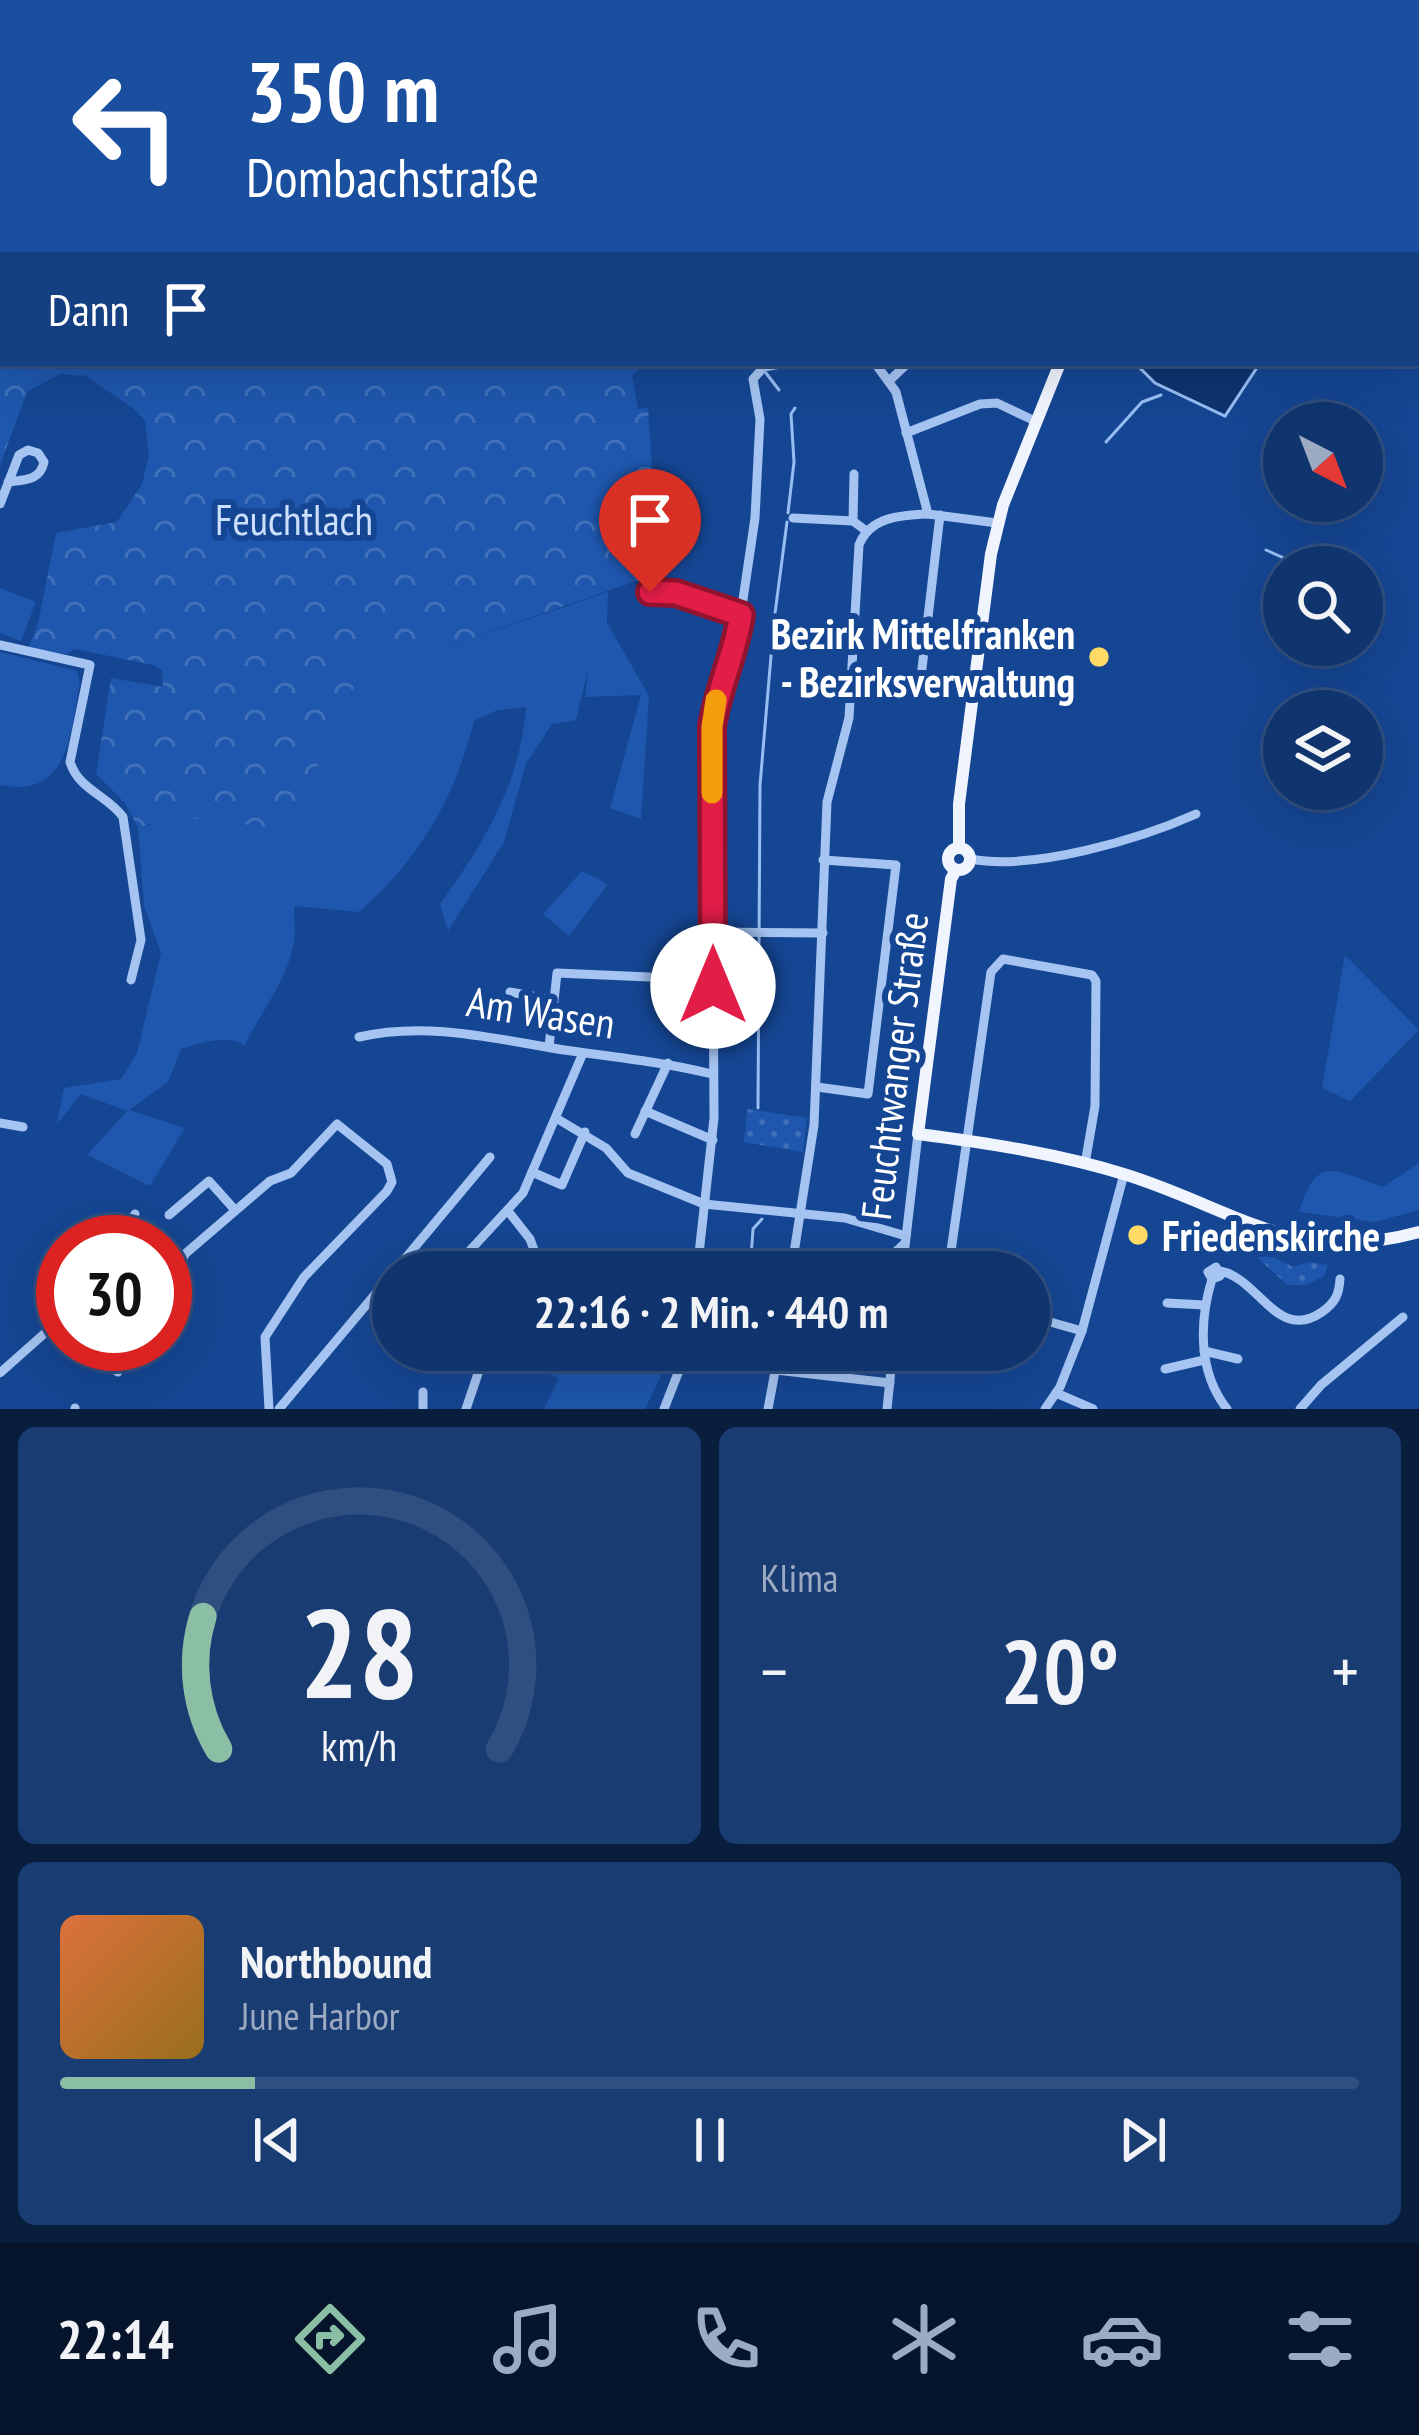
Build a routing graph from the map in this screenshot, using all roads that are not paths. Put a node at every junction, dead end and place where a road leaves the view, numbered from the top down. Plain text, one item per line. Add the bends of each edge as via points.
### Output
1 (770, 366) edge
2 (878, 366) edge
3 (905, 366) edge
4 (1059, 366) edge
5 (890, 380) junction
6 (1037, 422) junction
7 (906, 433) junction
8 (854, 473) dead end
9 (8, 482) dead end
10 (0, 504) edge
11 (934, 515) junction
12 (793, 518) dead end
13 (853, 521) junction
14 (998, 523) junction
15 (865, 530) junction
16 (650, 592) dead end
17 (741, 615) junction
18 (0, 645) edge
19 (853, 674) junction
20 (1196, 814) dead end
21 (959, 847) junction
22 (971, 859) junction
23 (823, 860) junction
24 (956, 870) junction
25 (713, 932) junction
26 (823, 933) junction
27 (130, 980) dead end
28 (713, 986) junction
29 (510, 992) dead end
30 (553, 1000) junction
31 (358, 1037) dead end
32 (549, 1047) junction
33 (583, 1053) junction
34 (668, 1063) junction
35 (712, 1074) junction
36 (817, 1087) junction
37 (645, 1112) junction
38 (556, 1118) junction
39 (0, 1123) edge
40 (23, 1127) dead end
41 (585, 1132) junction
42 (635, 1134) dead end
43 (918, 1135) junction
44 (712, 1140) junction
45 (964, 1140) junction
46 (490, 1157) dead end
47 (1085, 1164) junction
48 (532, 1172) junction
49 (1124, 1174) junction
50 (704, 1204) junction
51 (235, 1210) junction
52 (508, 1211) junction
53 (800, 1213) junction
54 (169, 1215) dead end
55 (1419, 1232) edge
56 (905, 1240) junction
57 (192, 1248) edge
58 (411, 1251) edge
59 (470, 1251) edge
60 (534, 1251) edge
61 (699, 1251) edge
62 (794, 1251) edge
63 (894, 1251) edge
64 (904, 1251) edge
65 (951, 1251) dead end
66 (1340, 1279) dead end
67 (372, 1297) edge
68 (1167, 1303) dead end
69 (1204, 1306) junction
70 (1403, 1317) dead end
71 (1050, 1322) edge
72 (1082, 1331) junction
73 (36, 1341) edge
74 (1204, 1356) junction
75 (1238, 1359) dead end
76 (1165, 1369) dead end
77 (478, 1371) edge
78 (679, 1371) edge
79 (776, 1371) edge
80 (785, 1371) edge
81 (891, 1371) edge
82 (0, 1373) edge
83 (890, 1383) junction
84 (423, 1392) dead end
85 (1056, 1393) junction
86 (269, 1409) edge
87 (279, 1409) edge
88 (423, 1409) edge
89 (466, 1409) edge
90 (664, 1409) edge
91 (768, 1409) edge
92 (887, 1409) edge
93 (1046, 1409) edge
94 (1094, 1409) edge
95 (1227, 1409) edge
96 (1300, 1409) edge

1 - 17 street via 753,379 759,483
2 - 5 street
3 - 5 street
4 - 6 main road
5 - 7 street
6 - 7 street via 997,403 980,404
6 - 14 main road
7 - 11 street
8 - 13 street
9 - 10 street
11 - 14 street
11 - 15 street
11 - 19 street via 921,677
12 - 13 street
13 - 15 street
14 - 21 main road
15 - 19 street
16 - 17 street
17 - 25 street via 712,727
18 - 27 street via 90,665 70,762 84,787 123,817 141,940
19 - 23 street
20 - 22 street via 1125,842
21 - 22 main road
21 - 24 main road via 948,857
22 - 24 main road
23 - 26 street
23 - 36 street via 896,865 868,1094
24 - 43 main road, Feuchtwanger Straße
25 - 26 street
25 - 28 street
26 - 36 street
28 - 30 street via 563,972
28 - 35 street
29 - 30 street
30 - 32 street
31 - 32 street, Am Wasen via 441,1030
32 - 33 street, Am Wasen
33 - 34 street, Am Wasen
33 - 38 street
34 - 35 street, Am Wasen
34 - 37 street
35 - 44 street
36 - 53 street
37 - 42 street
37 - 44 street
38 - 41 street
38 - 48 street
39 - 40 street
41 - 48 street via 562,1185
41 - 50 street via 628,1173
43 - 45 main road
43 - 56 street, Feuchtwanger Straße
44 - 50 street
45 - 47 main road
45 - 47 street via 991,972 1009,957 1096,981 1095,1106
45 - 65 street
46 - 58 street
47 - 49 main road
48 - 52 street
49 - 55 main road via 1287,1238 1365,1242
49 - 72 street
50 - 53 street
50 - 61 street
51 - 54 street via 209,1181
51 - 57 street
51 - 86 street via 291,1173 337,1124 387,1164 392,1182 304,1276 265,1337
52 - 59 street
52 - 60 street
53 - 56 street via 845,1218
53 - 62 street
56 - 63 street
56 - 64 street, Feuchtwanger Straße
66 - 69 street via 1328,1308 1301,1321 1271,1310 1231,1273 1216,1275
67 - 87 street
68 - 69 street
69 - 74 street
70 - 96 street
71 - 72 street
72 - 85 street
73 - 82 street
74 - 75 street
74 - 76 street
74 - 95 street
77 - 89 street
78 - 90 street
79 - 91 street
80 - 83 street
81 - 83 street
83 - 92 street
84 - 88 street
85 - 93 street
85 - 94 street

